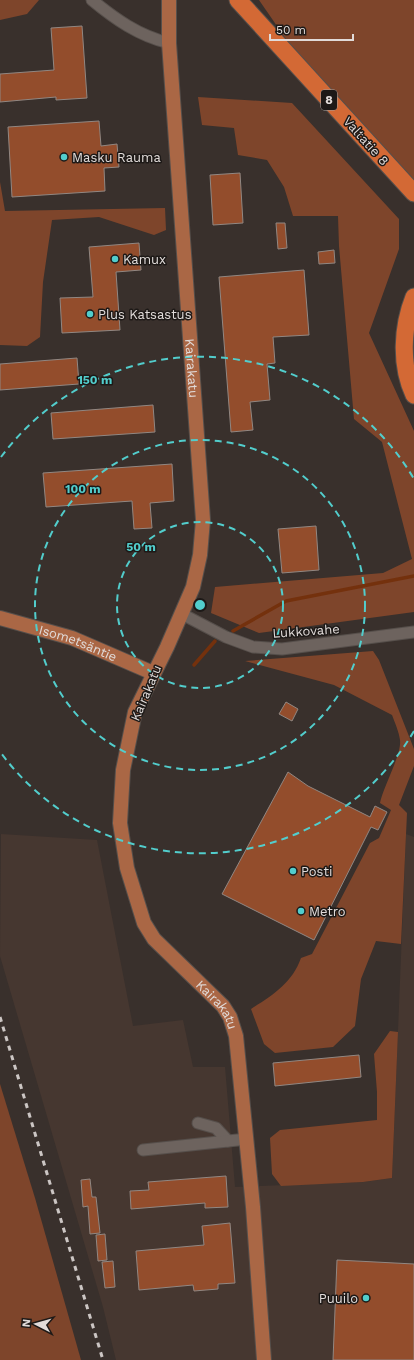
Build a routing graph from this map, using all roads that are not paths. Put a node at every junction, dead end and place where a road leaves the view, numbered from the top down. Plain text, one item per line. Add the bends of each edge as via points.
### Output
1 (92, 0) edge
2 (169, 0) edge
3 (238, 0) edge
4 (169, 43) junction
5 (398, 177) junction
6 (414, 193) edge
7 (414, 205) edge
8 (414, 297) edge
9 (414, 395) edge
10 (182, 614) junction
11 (0, 618) edge
12 (414, 632) edge
13 (153, 673) junction
14 (198, 1123) dead end
15 (247, 1139) junction
16 (228, 1141) junction
17 (143, 1150) dead end
18 (264, 1360) edge

1 - 4 street via 145,36
2 - 4 main road, Kairakatu
3 - 5 highway, Valtatie 8 / 8
4 - 10 main road, Kairakatu via 203,520 193,587
5 - 6 highway, Valtatie 8 / 8
5 - 7 highway
8 - 9 highway via 407,322 404,348 408,377
10 - 12 street, Lukkovahe via 231,639 253,647 274,649
10 - 13 main road, Kairakatu
11 - 13 main road, Isometsäntie via 72,638
13 - 15 main road, Kairakatu via 135,712 123,770 120,823 127,868 144,923 154,939 230,1017 236,1036
14 - 16 street via 216,1128
15 - 16 street
15 - 18 main road, Kairakatu
16 - 17 street

